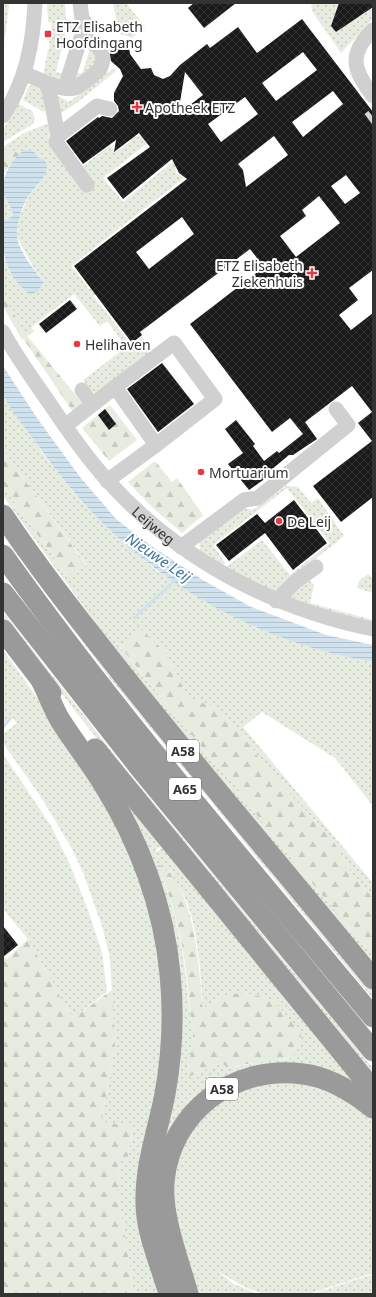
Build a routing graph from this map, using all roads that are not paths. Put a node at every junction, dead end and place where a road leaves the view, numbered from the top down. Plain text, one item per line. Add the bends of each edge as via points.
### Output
1 (35, 3) edge
2 (80, 3) edge
3 (373, 30) edge
4 (84, 38) junction
5 (24, 73) junction
6 (46, 82) junction
7 (65, 88) junction
8 (373, 96) edge
9 (110, 109) dead end
10 (3, 116) edge
11 (58, 136) junction
12 (87, 185) dead end
13 (3, 332) edge
14 (115, 387) junction
15 (82, 390) dead end
16 (92, 404) junction
17 (336, 409) dead end
18 (65, 426) junction
19 (156, 445) junction
20 (107, 481) junction
21 (3, 515) edge
22 (181, 547) junction
23 (3, 555) edge
24 (316, 567) dead end
25 (3, 593) edge
26 (276, 601) junction
27 (373, 629) edge
28 (3, 630) edge
29 (42, 682) junction
30 (373, 979) edge
31 (373, 1017) edge
32 (373, 1051) edge
33 (373, 1090) edge
34 (373, 1108) edge
35 (169, 1294) edge
36 (188, 1294) edge

1 - 5 street via 33,37
2 - 4 street via 82,20 85,22
3 - 8 street via 363,41 355,61 356,71
4 - 7 street via 78,43
4 - 7 street via 102,49 103,63 100,69 75,88
5 - 6 street
5 - 10 street
6 - 7 street
6 - 11 street
9 - 11 street via 97,106
11 - 12 street via 56,142
13 - 18 street, Leijweg
14 - 16 street
14 - 19 street
14 - 19 street via 174,343 215,398
15 - 16 street
16 - 18 street
17 - 22 street via 348,425 258,498 244,500
18 - 20 street, Leijweg
19 - 20 street
20 - 22 street, Leijweg
21 - 30 highway, A58 via 55,588 173,739
22 - 26 street, Leijweg via 236,581
23 - 31 highway, A65 via 36,602 156,754
24 - 26 street via 295,582
25 - 32 highway, A65 via 140,768
26 - 27 street, Leijweg via 324,618
28 - 29 highway
29 - 33 highway
29 - 35 highway via 59,718 104,785 142,857 164,934 170,973 172,1015 169,1062 165,1094 150,1160 146,1204 151,1234
34 - 36 highway, A58 via 334,1083 303,1074 281,1072 243,1079 207,1099 180,1130 172,1146 164,1182 164,1204

